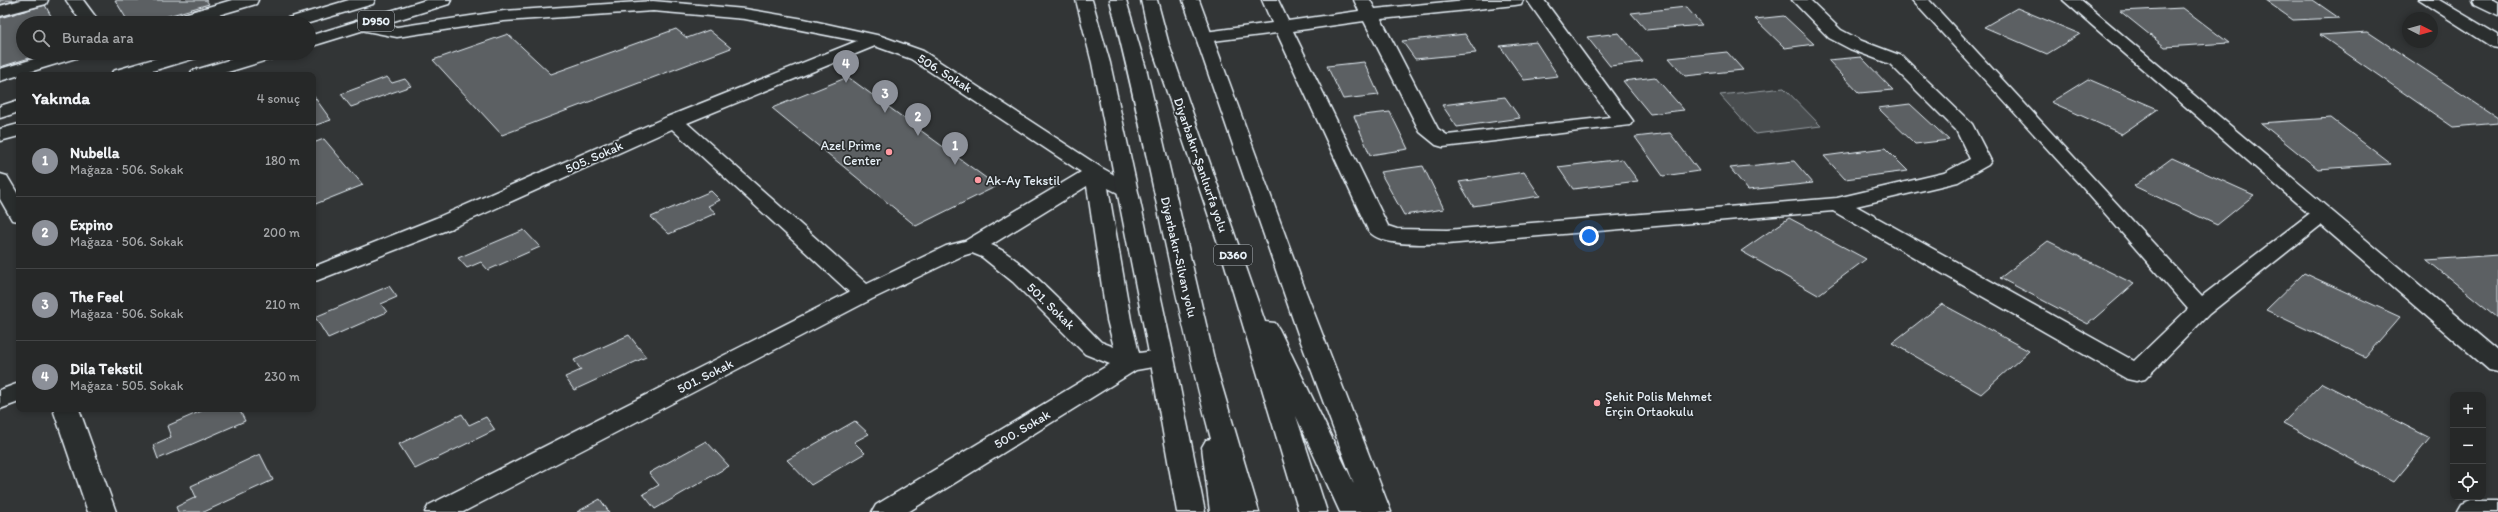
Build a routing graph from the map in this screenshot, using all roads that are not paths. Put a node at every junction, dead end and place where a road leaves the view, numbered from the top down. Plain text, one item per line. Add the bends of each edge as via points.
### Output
1 (40, 0) edge
2 (74, 0) edge
3 (367, 0) edge
4 (443, 0) edge
5 (1084, 0) edge
6 (1118, 0) edge
7 (1149, 0) edge
8 (1191, 0) edge
9 (1270, 0) edge
10 (1515, 0) edge
11 (1535, 0) edge
12 (1800, 0) edge
13 (1920, 0) edge
14 (2071, 0) edge
15 (2426, 0) edge
16 (2481, 0) edge
17 (239, 1) edge
18 (1367, 8) edge
19 (2498, 10) edge
20 (0, 11) edge
21 (85, 16) edge
22 (194, 16) edge
23 (314, 16) edge
24 (362, 25) junction
25 (1283, 26) junction
26 (1205, 37) junction
27 (316, 40) edge
28 (875, 40) junction
29 (2498, 44) edge
30 (50, 60) edge
31 (170, 60) edge
32 (248, 60) edge
33 (130, 72) edge
34 (209, 72) edge
35 (0, 75) edge
36 (16, 107) edge
37 (0, 112) edge
38 (674, 121) junction
39 (16, 131) edge
40 (0, 135) edge
41 (1095, 172) junction
42 (0, 180) edge
43 (1127, 190) junction
44 (1837, 204) junction
45 (16, 209) edge
46 (2322, 214) junction
47 (973, 246) junction
48 (1233, 255) junction
49 (316, 274) edge
50 (864, 294) junction
51 (2201, 309) junction
52 (1162, 358) junction
53 (1130, 363) junction
54 (1203, 363) junction
55 (2498, 364) edge
56 (16, 393) edge
57 (0, 400) edge
58 (67, 412) edge
59 (102, 512) edge
60 (439, 512) edge
61 (886, 512) edge
62 (1191, 512) edge
63 (1224, 512) edge
64 (1245, 512) edge
65 (1313, 512) edge
66 (1354, 512) edge
67 (1377, 512) edge
68 (2471, 512) edge
69 (2498, 512) edge

1 - 20 main road
2 - 21 main road
3 - 23 main road, D950
4 - 24 main road, D950
5 - 43 main road via 1101,63
6 - 54 main road, Diyarbakır-Silvan yolu via 1138,72
7 - 48 main road, Diyarbakır-Şanlıurfa yolu / D360 via 1160,45
8 - 26 main road
9 - 25 main road
10 - 18 main road
11 - 18 main road via 1623,121 1443,140 1430,132
12 - 44 main road via 1835,34 1896,60 1965,128 1981,161 1951,178
13 - 51 main road
14 - 46 main road
15 - 29 main road
16 - 19 main road
17 - 22 main road
18 - 25 main road
24 - 27 main road, D950
24 - 28 main road, 506. Sokak via 397,32 504,16 653,6 745,14
25 - 26 main road
25 - 44 main road via 1379,230 1395,236 1447,237
26 - 67 main road via 1310,334 1353,441
28 - 38 main road, 505. Sokak
28 - 41 main road, 506. Sokak via 917,54
30 - 35 main road
31 - 33 main road
32 - 34 main road
36 - 37 main road
38 - 49 main road, 505. Sokak via 444,223
38 - 50 main road
39 - 40 main road
41 - 43 main road, 506. Sokak
41 - 47 main road, 501. Sokak
41 - 53 main road via 1119,320
42 - 45 main road
43 - 52 main road
44 - 51 main road via 2136,373
46 - 51 main road
46 - 55 main road
47 - 50 main road, 501. Sokak via 954,251
47 - 53 main road, 501. Sokak via 990,252 1021,277 1093,348
48 - 65 main road, Diyarbakır-Şanlıurfa yolu / D360
48 - 66 main road
50 - 60 main road, 501. Sokak
52 - 53 main road, 500. Sokak
52 - 62 main road
53 - 61 main road, 500. Sokak
54 - 63 main road
54 - 64 main road, Diyarbakır-Silvan yolu
56 - 57 main road
58 - 59 main road
68 - 69 main road

